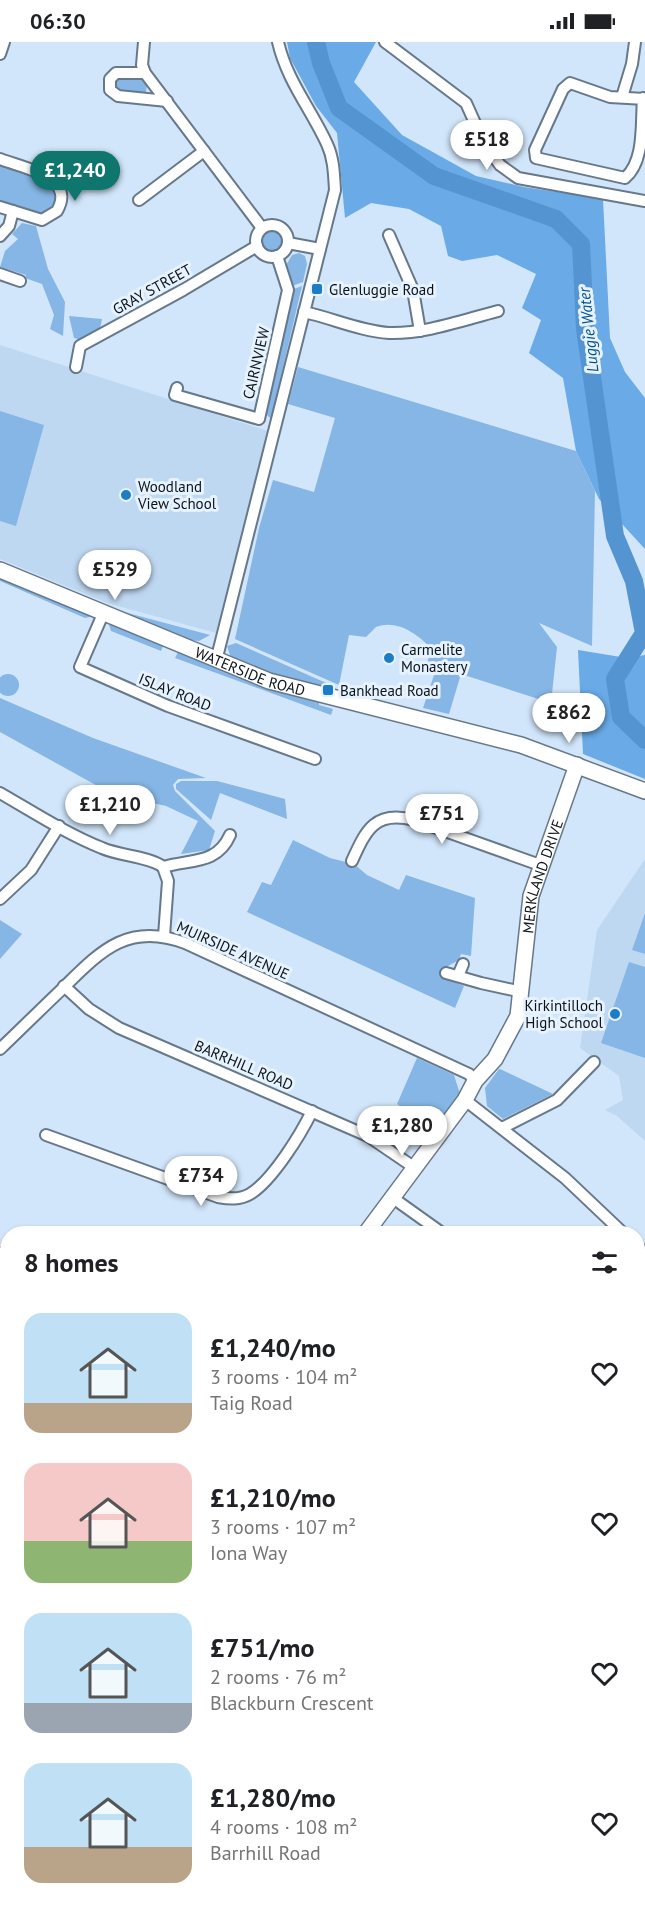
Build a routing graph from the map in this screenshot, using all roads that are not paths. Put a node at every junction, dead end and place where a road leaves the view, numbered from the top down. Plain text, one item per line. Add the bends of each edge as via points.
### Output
1 (4, 42) edge
2 (144, 42) edge
3 (278, 42) edge
4 (385, 42) edge
5 (635, 42) edge
6 (0, 54) edge
7 (145, 73) junction
8 (622, 97) junction
9 (644, 98) edge
10 (167, 101) junction
11 (204, 151) junction
12 (0, 159) edge
13 (139, 200) dead end
14 (645, 201) edge
15 (0, 207) edge
16 (13, 211) junction
17 (262, 228) junction
18 (389, 235) dead end
19 (0, 236) edge
20 (288, 243) junction
21 (257, 246) junction
22 (320, 249) junction
23 (277, 256) junction
24 (0, 274) edge
25 (21, 280) dead end
26 (498, 311) dead end
27 (304, 312) junction
28 (420, 331) junction
29 (76, 367) dead end
30 (177, 388) dead end
31 (0, 570) edge
32 (103, 614) junction
33 (216, 661) junction
34 (315, 759) dead end
35 (577, 765) junction
36 (645, 791) edge
37 (0, 793) edge
38 (59, 826) junction
39 (230, 835) dead end
40 (352, 861) dead end
41 (540, 865) junction
42 (164, 867) junction
43 (0, 899) edge
44 (164, 936) junction
45 (463, 964) dead end
46 (447, 973) dead end
47 (458, 976) junction
48 (64, 986) junction
49 (522, 992) junction
50 (0, 1049) edge
51 (594, 1062) dead end
52 (476, 1081) junction
53 (465, 1100) junction
54 (312, 1111) junction
55 (502, 1128) junction
56 (46, 1135) dead end
57 (415, 1167) junction
58 (393, 1198) junction
59 (371, 1226) edge
60 (432, 1226) edge
61 (616, 1226) edge

1 - 6 street
2 - 7 street
3 - 22 street via 293,84 328,144 334,169 335,190
4 - 14 street via 466,103 483,141 500,165 518,178
5 - 8 street
7 - 10 street
7 - 10 street via 116,73 109,83 110,90 118,96
8 - 9 street
8 - 9 street via 610,97 570,83 563,89 535,150 536,158 625,178 634,171 639,154
10 - 11 street
11 - 13 street
11 - 17 street
12 - 16 street via 52,178 61,193 60,205 48,218 35,219
15 - 16 street
16 - 19 street via 9,226
17 - 20 street via 278,225 286,232
17 - 21 street via 256,236
18 - 28 street via 410,282
20 - 22 street
20 - 23 street via 285,252
21 - 23 street via 263,254
21 - 29 street, GRAY STREET via 80,345
22 - 27 street
23 - 30 street, CAIRNVIEW via 288,290 259,419 175,395
24 - 25 street
26 - 28 street
27 - 28 street via 373,331
27 - 33 street
31 - 32 main road, WATERSIDE ROAD
32 - 33 main road, WATERSIDE ROAD
32 - 34 street, ISLAY ROAD via 80,667 168,706
33 - 35 main road, WATERSIDE ROAD via 299,690 521,745
35 - 36 main road, WATERSIDE ROAD
35 - 41 main road, MERKLAND DRIVE
37 - 38 street
38 - 42 street via 100,848
38 - 43 street via 31,870
39 - 42 street via 221,850 208,858
40 - 41 street via 370,828 392,817 414,820
41 - 49 main road, MERKLAND DRIVE via 527,919
42 - 44 street via 168,881
44 - 48 street, MUIRSIDE AVENUE via 138,936 115,943
44 - 52 street, MUIRSIDE AVENUE via 469,1074
45 - 47 street
46 - 47 street
47 - 49 street
48 - 50 street, MUIRSIDE AVENUE
48 - 54 street, BARRHILL ROAD via 89,1009 119,1028
49 - 52 main road, MERKLAND DRIVE via 513,1029
51 - 55 street via 556,1100
52 - 53 main road, MERKLAND DRIVE
53 - 55 street
53 - 57 main road, MERKLAND DRIVE
54 - 56 street via 267,1179 250,1194 230,1199
54 - 57 street, BARRHILL ROAD via 368,1136
55 - 61 street via 565,1178
57 - 58 main road, MERKLAND DRIVE
58 - 59 main road, MERKLAND DRIVE
58 - 60 street

